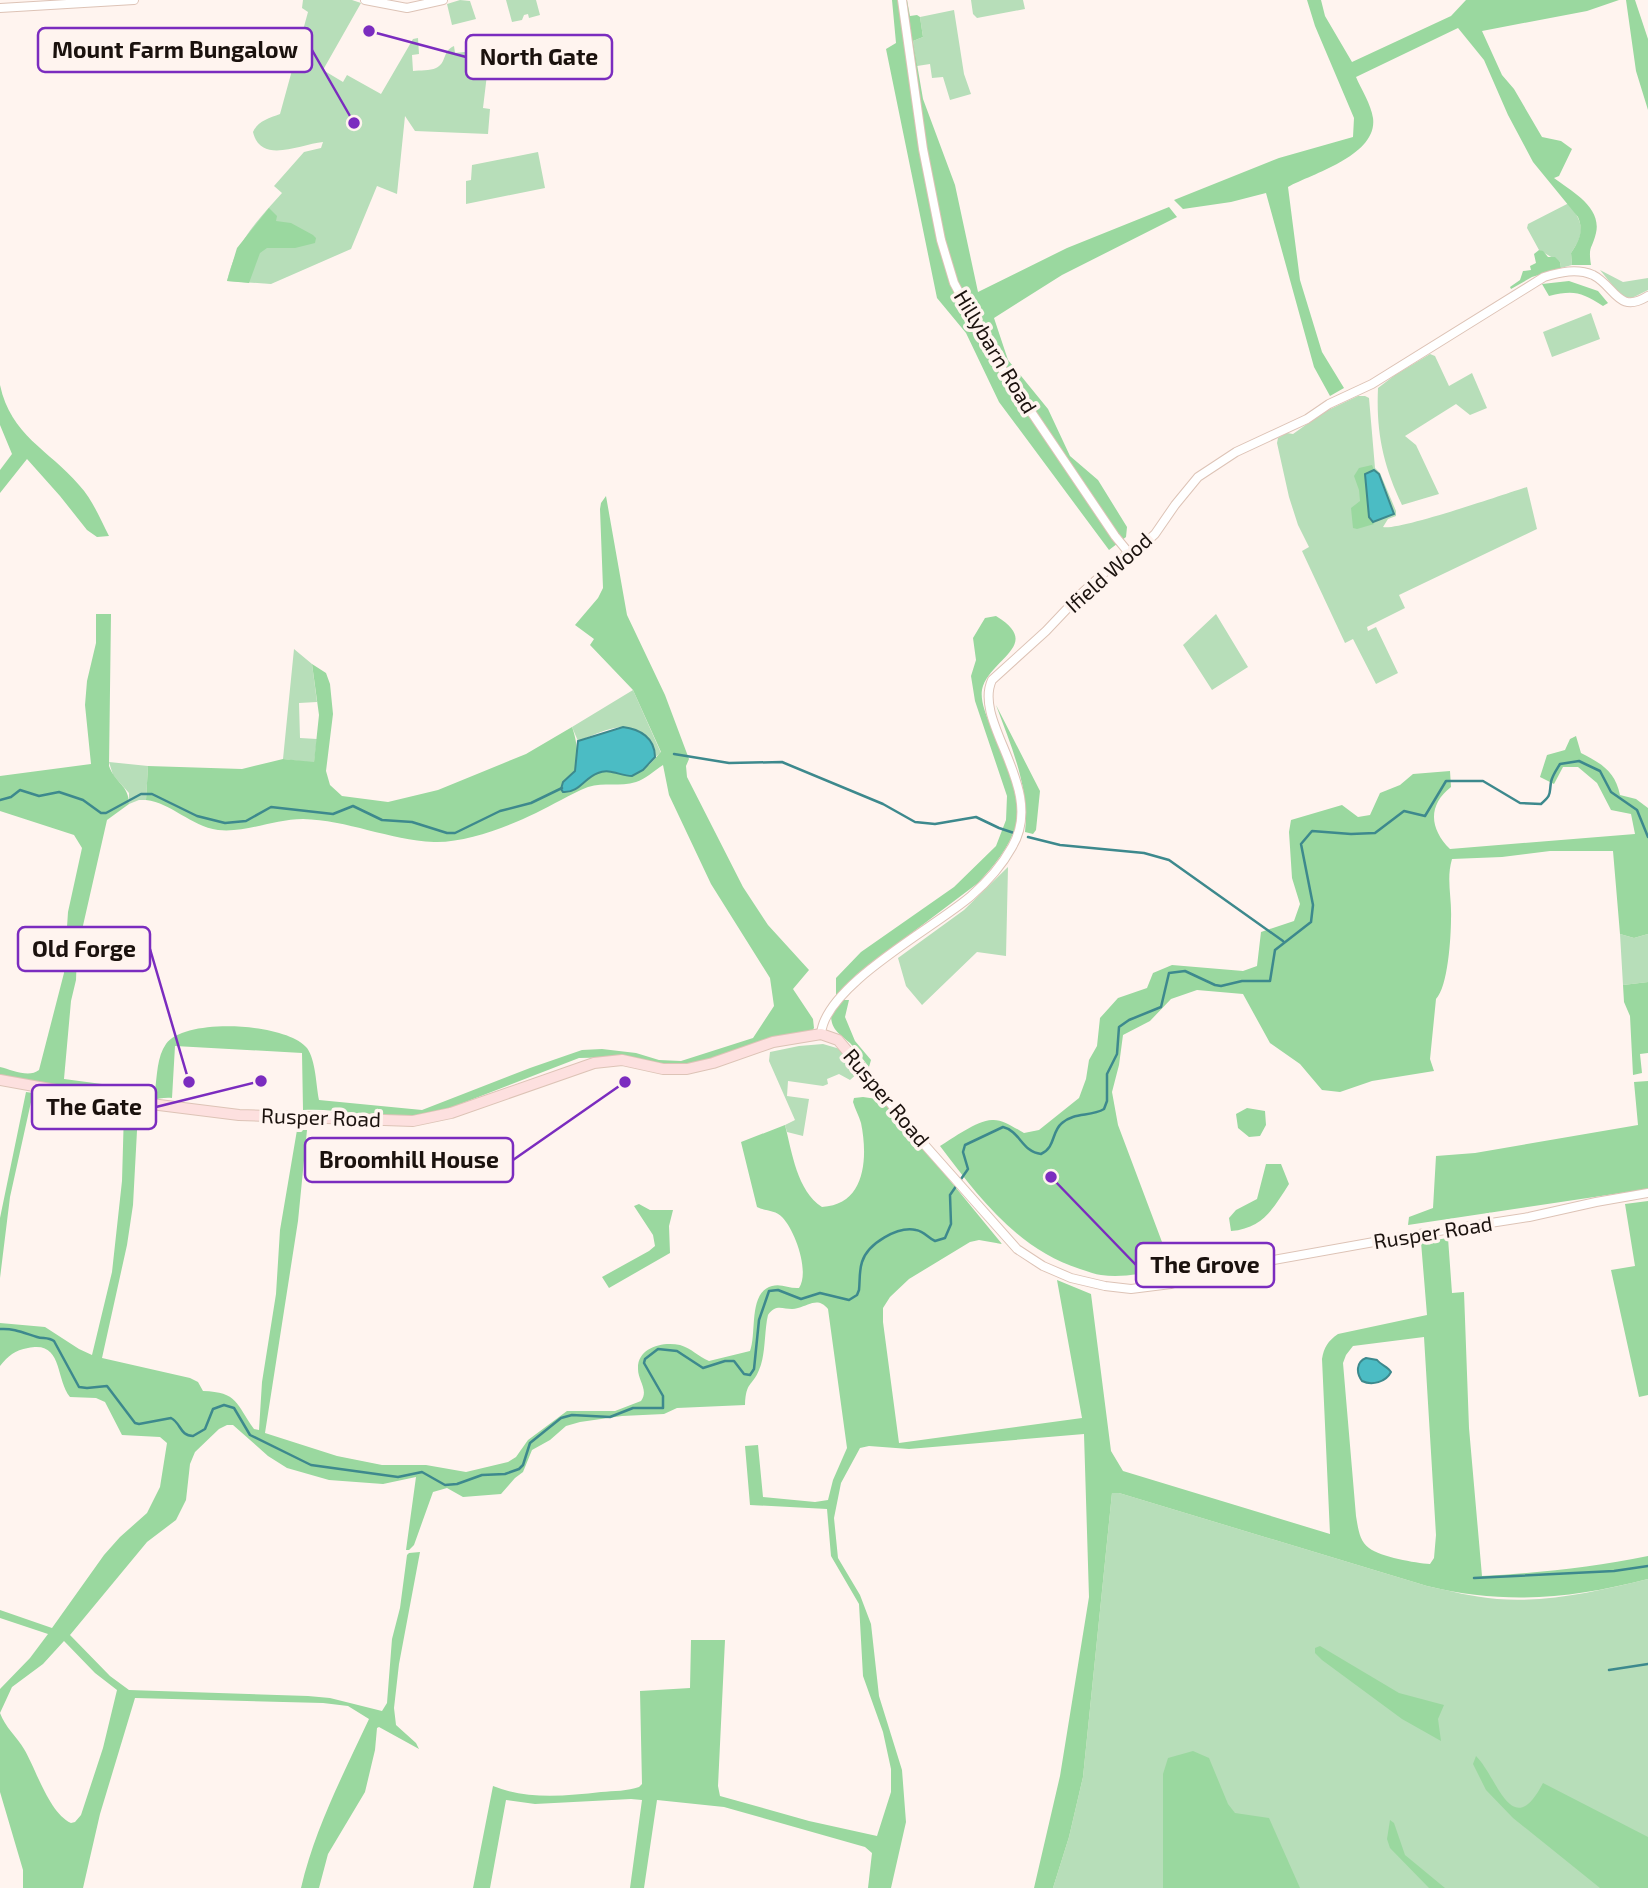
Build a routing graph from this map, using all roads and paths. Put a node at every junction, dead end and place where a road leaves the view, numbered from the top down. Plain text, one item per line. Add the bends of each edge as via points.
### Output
1 (134, 0) edge
2 (365, 0) edge
3 (443, 0) edge
4 (902, 0) edge
5 (0, 8) edge
6 (1648, 296) edge
7 (1129, 553) junction
8 (821, 1034) junction
9 (865, 1072) joint
10 (0, 1080) edge
11 (1648, 1193) edge

1 - 5 street
2 - 3 street via 407,8
4 - 7 street, Hillybarn Road via 923,149 954,283 992,354
6 - 7 street, Ifield Wood via 1627,302 1600,279 1578,271 1544,276 1372,384 1236,452 1198,477 1154,534
7 - 8 street, Ifield Wood via 1082,593 987,690 1022,810 1012,848 970,897 847,990 822,1021
8 - 9 street, Rusper Road via 838,1040
8 - 10 street, Rusper Road via 773,1042 687,1069 622,1060 594,1063 451,1113 413,1121 239,1115
9 - 11 street, Rusper Road via 1004,1236 1037,1263 1091,1284 1131,1289 1171,1284 1212,1271

